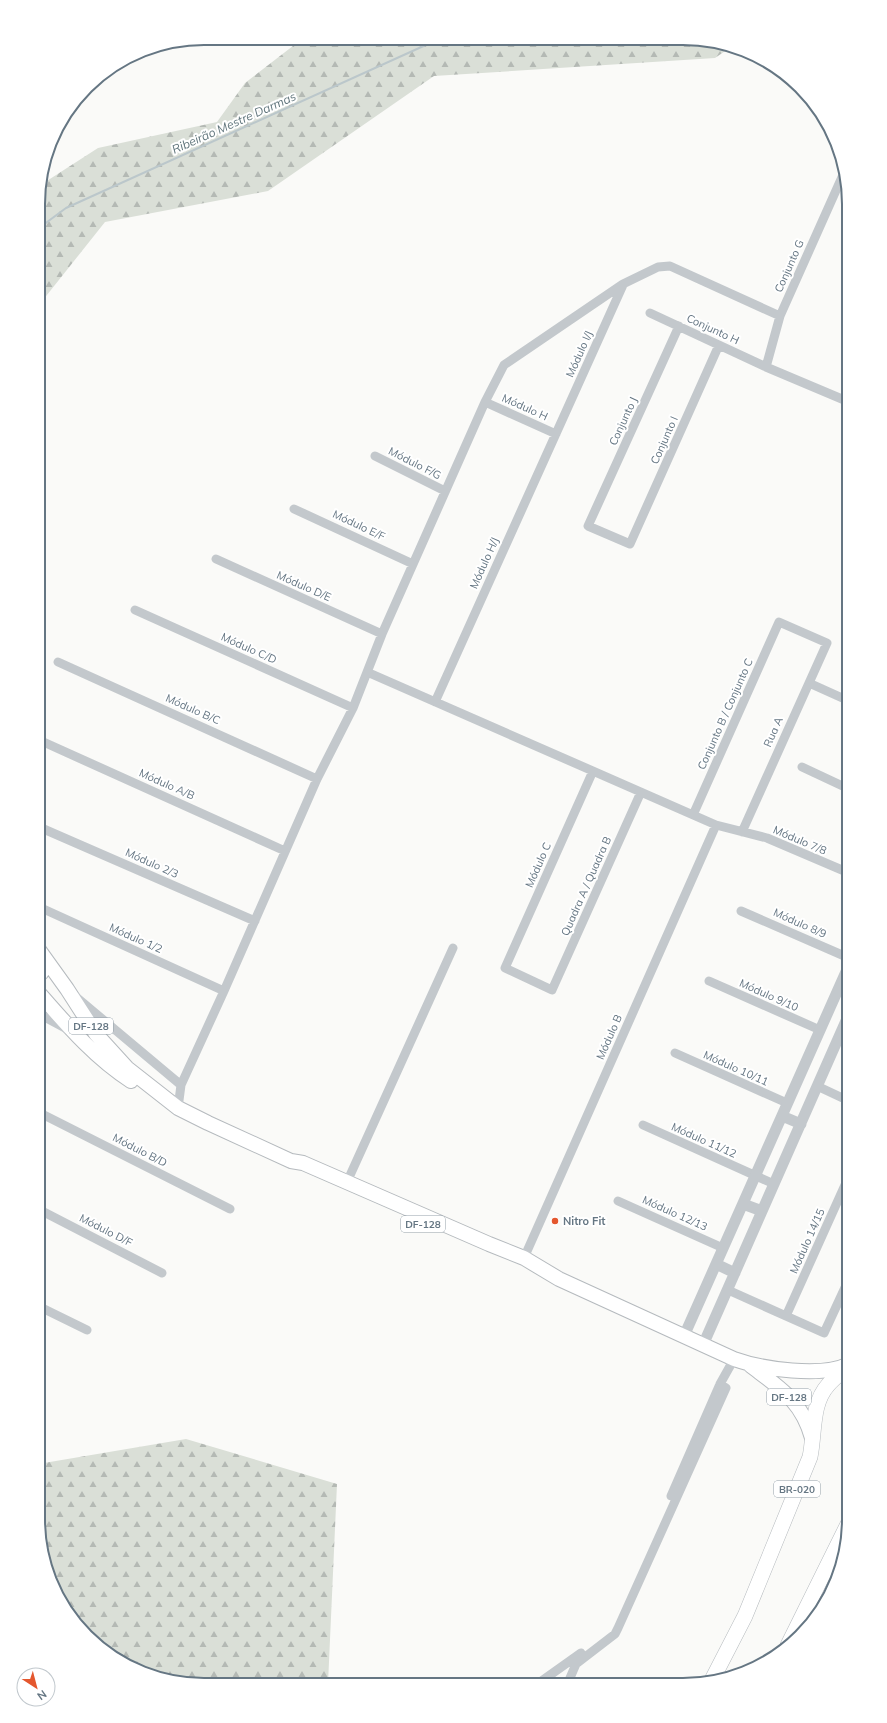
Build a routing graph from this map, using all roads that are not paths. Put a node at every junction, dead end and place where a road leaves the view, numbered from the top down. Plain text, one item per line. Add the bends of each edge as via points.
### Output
1 (841, 181) edge
2 (623, 284) junction
3 (650, 313) dead end
4 (780, 316) junction
5 (679, 326) junction
6 (719, 345) junction
7 (766, 367) junction
8 (842, 399) edge
9 (485, 402) junction
10 (556, 434) junction
11 (375, 456) dead end
12 (445, 491) junction
13 (294, 509) dead end
14 (630, 544) joint
15 (216, 559) dead end
16 (413, 564) junction
17 (135, 610) dead end
18 (778, 622) joint
19 (382, 634) junction
20 (58, 662) dead end
21 (367, 672) junction
22 (809, 683) junction
23 (842, 698) edge
24 (435, 702) junction
25 (353, 708) junction
26 (45, 743) edge
27 (802, 767) dead end
28 (593, 771) junction
29 (317, 779) junction
30 (842, 786) edge
31 (641, 792) junction
32 (693, 815) junction
33 (716, 826) junction
34 (45, 830) edge
35 (742, 832) junction
36 (285, 851) junction
37 (842, 870) edge
38 (45, 910) edge
39 (741, 911) dead end
40 (255, 921) junction
41 (453, 948) dead end
42 (842, 955) edge
43 (45, 960) edge
44 (709, 981) dead end
45 (67, 989) junction
46 (552, 990) joint
47 (842, 990) edge
48 (224, 991) junction
49 (45, 1002) edge
50 (45, 1018) edge
51 (820, 1030) junction
52 (842, 1030) edge
53 (73, 1032) junction
54 (675, 1054) dead end
55 (181, 1085) junction
56 (817, 1086) junction
57 (156, 1091) junction
58 (842, 1098) edge
59 (787, 1104) junction
60 (178, 1108) junction
61 (45, 1116) edge
62 (782, 1116) junction
63 (801, 1124) junction
64 (643, 1125) dead end
65 (291, 1160) junction
66 (755, 1176) junction
67 (347, 1182) junction
68 (774, 1184) junction
69 (842, 1192) edge
70 (618, 1201) dead end
71 (390, 1202) junction
72 (743, 1204) junction
73 (230, 1209) dead end
74 (762, 1211) junction
75 (45, 1214) edge
76 (399, 1214) junction
77 (484, 1247) junction
78 (723, 1248) junction
79 (524, 1258) junction
80 (507, 1261) junction
81 (716, 1264) junction
82 (162, 1272) dead end
83 (536, 1273) junction
84 (735, 1273) junction
85 (559, 1279) junction
86 (728, 1290) junction
87 (842, 1294) edge
88 (45, 1309) edge
89 (786, 1316) junction
90 (87, 1330) dead end
91 (684, 1336) junction
92 (703, 1345) junction
93 (734, 1359) junction
94 (749, 1365) junction
95 (842, 1367) edge
96 (842, 1372) edge
97 (720, 1384) junction
98 (813, 1441) junction
99 (841, 1538) edge
100 (795, 1631) edge
101 (715, 1675) edge
102 (546, 1678) edge
103 (570, 1678) edge

1 - 4 street, Conjunto G
2 - 4 street via 658,267 670,266
2 - 9 street via 504,366
2 - 10 street, Módulo I/J
3 - 5 street, Conjunto H
4 - 7 street, Conjunto G
5 - 6 street, Conjunto H
5 - 14 street, Conjunto J via 588,526
6 - 7 street, Conjunto H
6 - 14 street, Conjunto I
7 - 8 street, Conjunto H
9 - 10 street, Módulo H
9 - 12 street
10 - 24 street, Módulo H/J
11 - 12 street, Módulo F/G
12 - 16 street
13 - 16 street, Módulo E/F
15 - 19 street, Módulo D/E
16 - 19 street
17 - 25 street, Módulo C/D
18 - 22 street, Rua A via 827,643
18 - 32 street, Conjunto B / Conjunto C
19 - 21 street
20 - 29 street, Módulo B/C
21 - 24 street, Módulo 7/8
21 - 25 street
22 - 23 street
22 - 35 street, Rua A
24 - 28 street, Módulo 7/8
25 - 29 street
26 - 36 street, Módulo A/B
27 - 30 street
28 - 31 street, Módulo 7/8
28 - 46 street, Módulo C via 505,968
29 - 36 street
31 - 32 street, Módulo 7/8
31 - 46 street, Quadra A / Quadra B
32 - 33 street, Módulo 7/8
33 - 35 street, Módulo 7/8
33 - 79 street, Módulo B
34 - 40 street, Módulo 2/3
35 - 37 street, Módulo 7/8 via 767,838
36 - 40 street
38 - 48 street, Módulo 1/2
39 - 42 street, Módulo 8/9
40 - 48 street
41 - 67 street
43 - 45 main road, DF-128 / DF-128
44 - 51 street, Módulo 9/10
45 - 55 street
45 - 57 main road, DF-128 / DF-128 via 109,1050 126,1068
47 - 51 street
48 - 55 street
49 - 53 main road, DF-128 / DF-128
50 - 53 street
51 - 59 street
52 - 56 street
53 - 57 main road, DF-128 / DF-128 via 116,1071 139,1086
54 - 59 street, Módulo 10/11
55 - 60 street
56 - 58 street
56 - 63 street
57 - 60 main road, DF-128 / DF-128
59 - 62 street
60 - 65 main road, DF-128 / DF-128
61 - 73 street, Módulo B/D
62 - 63 street
62 - 66 street
63 - 68 street
64 - 66 street, Módulo 11/12
65 - 67 main road, DF-128 / DF-128
65 - 76 main road, DF-128 / DF-128 via 300,1168
66 - 68 street, Módulo 11/12
66 - 72 street
67 - 71 main road, DF-128 / DF-128
68 - 74 street
69 - 89 street, Módulo 14/15
70 - 78 street, Módulo 12/13
71 - 76 main road
71 - 77 main road, DF-128 / DF-128
72 - 74 street
72 - 78 street
74 - 84 street
75 - 82 street, Módulo D/F
76 - 77 main road, DF-128 / DF-128
77 - 79 main road, DF-128 / DF-128
77 - 80 main road, DF-128 / DF-128
78 - 81 street
79 - 80 main road
79 - 83 main road
79 - 85 main road, DF-128 / DF-128
80 - 83 main road, DF-128 / DF-128
81 - 84 street
81 - 91 street
83 - 85 main road, DF-128 / DF-128
84 - 86 street
85 - 91 main road, DF-128 / DF-128
86 - 89 street
86 - 92 street
87 - 89 street via 824,1333
88 - 90 street
91 - 92 main road, DF-128 / DF-128
92 - 93 main road, DF-128 / DF-128
93 - 94 main road, DF-128 / DF-128
93 - 97 street
94 - 95 main road, DF-128 / DF-128 via 795,1371 829,1370
94 - 98 main road, DF-128 / DF-128 via 780,1388 796,1404 808,1422
96 - 98 highway, BR-020 via 821,1395 815,1415
97 - 102 street via 612,1628 606,1636
97 - 103 street via 726,1388 615,1634 576,1664
98 - 101 highway, BR-020 via 810,1457 745,1616
99 - 100 highway

